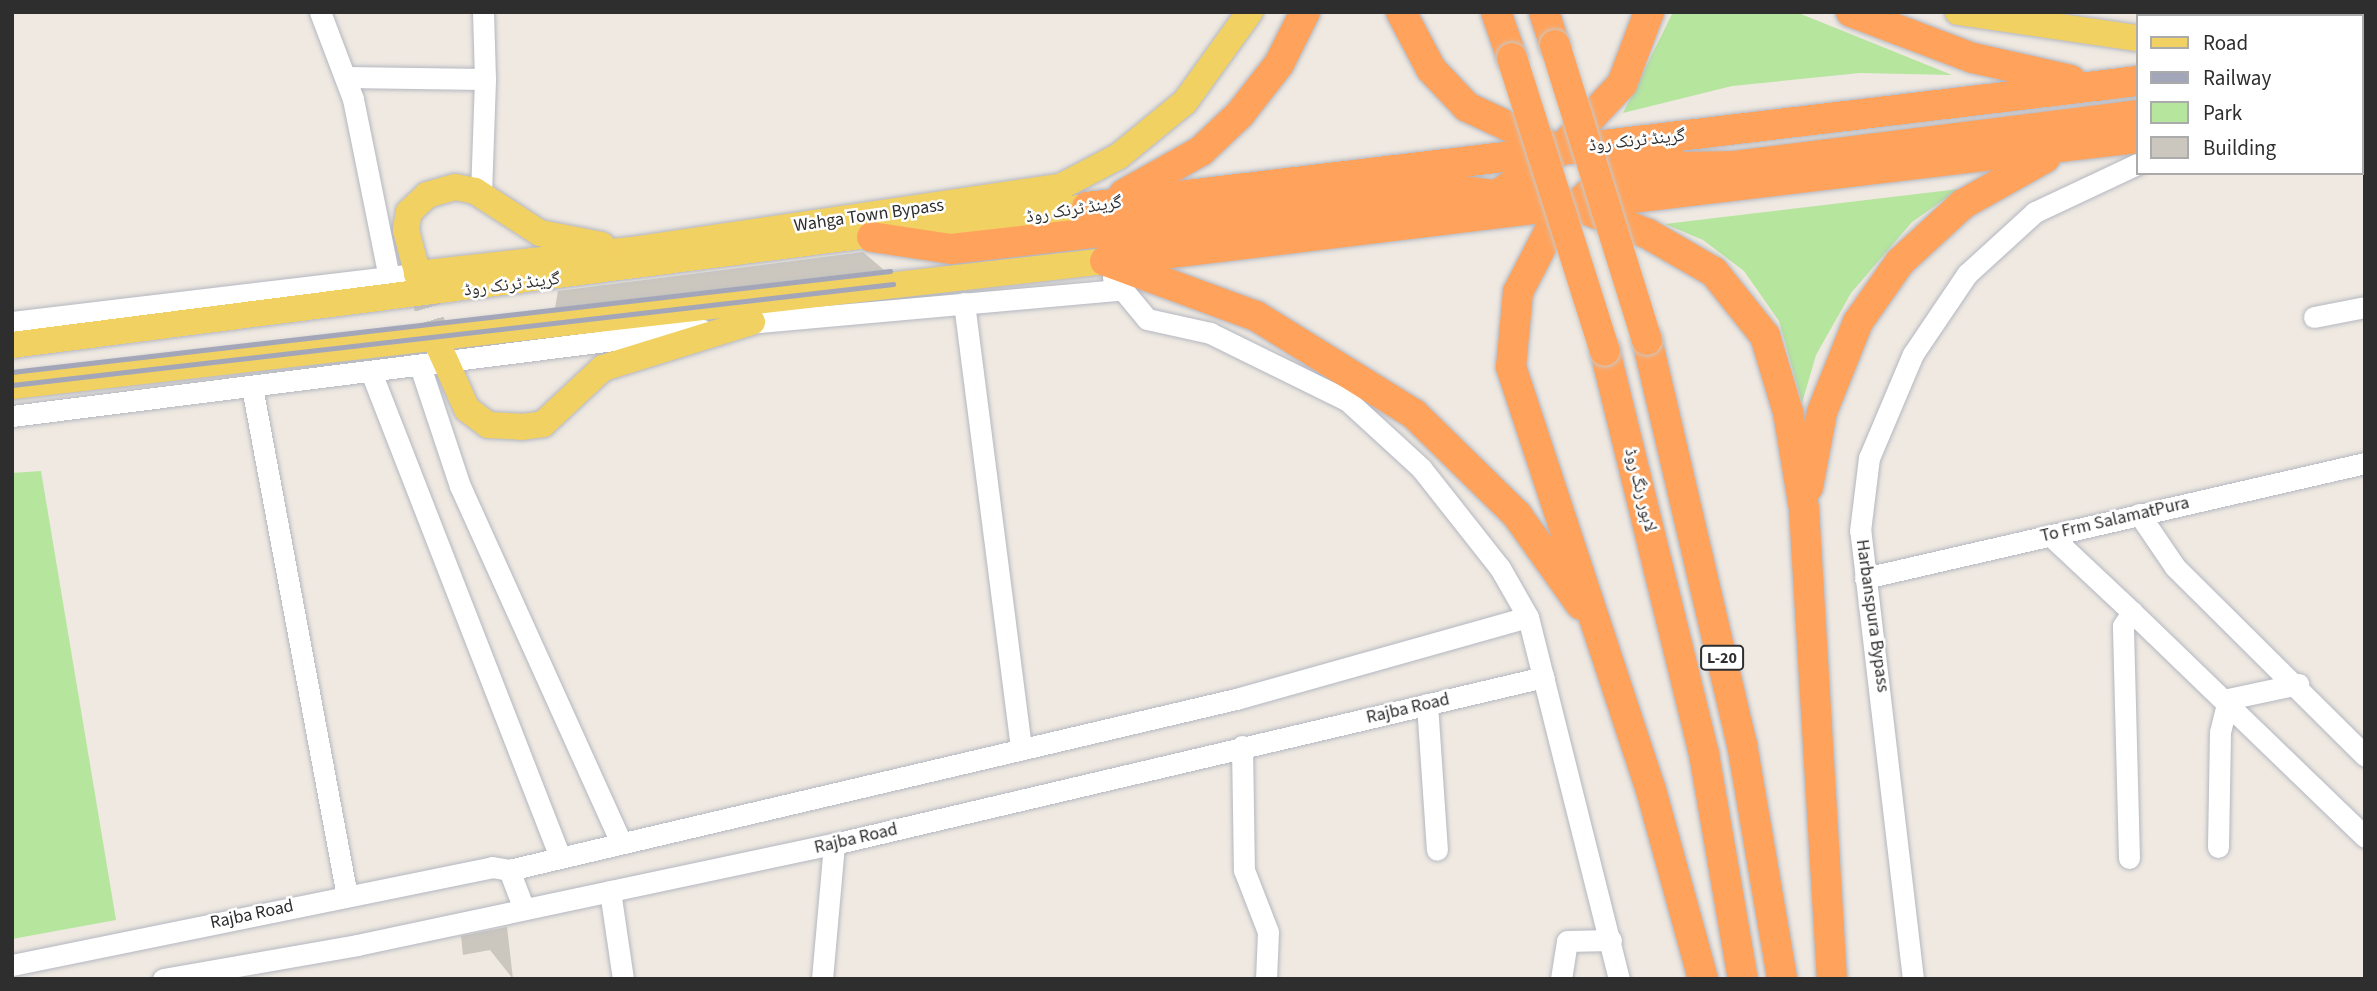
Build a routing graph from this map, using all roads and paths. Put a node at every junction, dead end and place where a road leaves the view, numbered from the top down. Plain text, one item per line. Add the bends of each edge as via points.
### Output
1 (320, 12) edge
2 (483, 12) edge
3 (1250, 12) edge
4 (1305, 12) edge
5 (1401, 12) edge
6 (1496, 12) edge
7 (1544, 12) edge
8 (1649, 12) edge
9 (1851, 12) edge
10 (1958, 12) edge
11 (2136, 38) edge
12 (345, 78) junction
13 (485, 79) junction
14 (2136, 81) edge
15 (2103, 85) junction
16 (2136, 115) edge
17 (1682, 137) junction
18 (2136, 138) edge
19 (1560, 150) junction
20 (2058, 151) junction
21 (2136, 164) edge
22 (1625, 168) junction
23 (1062, 186) junction
24 (1503, 193) junction
25 (481, 194) junction
26 (1574, 205) junction
27 (1087, 207) junction
28 (1035, 217) junction
29 (1461, 217) junction
30 (872, 237) junction
31 (632, 250) junction
32 (1105, 261) junction
33 (389, 278) junction
34 (418, 279) junction
35 (1119, 290) junction
36 (964, 303) junction
37 (2365, 307) edge
38 (2314, 317) dead end
39 (12, 322) edge
40 (752, 322) junction
41 (12, 345) edge
42 (434, 359) junction
43 (371, 372) junction
44 (64, 380) junction
45 (12, 386) edge
46 (252, 387) junction
47 (70, 409) junction
48 (12, 416) edge
49 (2365, 463) edge
50 (1804, 509) junction
51 (2139, 514) junction
52 (2050, 535) junction
53 (1865, 578) junction
54 (2132, 612) junction
55 (1528, 617) junction
56 (1600, 635) junction
57 (1544, 677) junction
58 (2298, 684) junction
59 (2228, 699) junction
60 (1427, 704) junction
61 (1242, 746) junction
62 (1021, 750) junction
63 (2365, 756) edge
64 (2365, 838) edge
65 (621, 842) junction
66 (834, 844) junction
67 (2218, 848) dead end
68 (1437, 850) dead end
69 (559, 857) junction
70 (2129, 858) dead end
71 (500, 868) junction
72 (610, 891) junction
73 (346, 896) junction
74 (524, 909) junction
75 (1611, 940) junction
76 (12, 964) edge
77 (237, 972) edge
78 (163, 979) edge
79 (623, 979) edge
80 (822, 979) edge
81 (1266, 979) edge
82 (1560, 979) edge
83 (1619, 979) edge
84 (1703, 979) edge
85 (1743, 979) edge
86 (1782, 979) edge
87 (1832, 979) edge
88 (1913, 979) edge

1 - 12 street
2 - 13 street
3 - 23 main road, Wahga Town Bypass via 1185,102 1119,156
4 - 27 highway via 1279,64 1201,150 1149,185
5 - 19 highway via 1431,69 1468,107 1504,129
6 - 85 highway, لاہور رنگ روڈ / L-20, bridge via 1605,351 1704,754
7 - 86 highway, L-20, bridge via 1647,340 1742,744
8 - 19 highway via 1622,84
9 - 15 highway via 1973,58
10 - 11 main road
12 - 13 street
12 - 33 street
13 - 25 street
14 - 15 highway, گرینڈ ٹرنک روڈ
15 - 17 highway, گرینڈ ٹرنک روڈ
16 - 22 highway via 1734,166
17 - 19 highway, گرینڈ ٹرنک روڈ
17 - 22 highway
18 - 20 highway
19 - 22 highway
19 - 24 highway
19 - 27 highway, گرینڈ ٹرنک روڈ
20 - 26 highway
20 - 50 highway via 1962,204 1893,272 1858,322 1822,412
21 - 53 street, Harbanspura Bypass via 2035,212 1991,249 1933,321 1869,458 1860,531
22 - 26 highway
23 - 28 main road
23 - 31 main road, Wahga Town Bypass
24 - 26 highway
24 - 29 highway
24 - 30 highway via 1426,191 951,250
25 - 31 main road via 540,233
25 - 34 main road via 455,187 427,195 410,212 406,230
26 - 29 highway
26 - 50 highway via 1680,250 1714,272 1744,302 1781,375
26 - 56 highway via 1549,232 1518,292 1511,367
27 - 28 main road, گرینڈ ٹرنک روڈ
28 - 30 main road, گرینڈ ٹرنک روڈ
29 - 32 highway
30 - 41 main road, گرینڈ ٹرنک روڈ
31 - 34 main road, Wahga Town Bypass
32 - 35 street
32 - 44 main road
32 - 56 highway via 1256,316 1414,414 1517,515
33 - 34 street
33 - 39 street
35 - 36 street
35 - 55 street via 1147,319 1210,333 1348,401 1421,468 1500,568
36 - 40 street
36 - 62 street
37 - 38 street
40 - 42 street
40 - 42 main road via 603,368 543,424 522,427 476,418
42 - 43 street
42 - 65 street via 460,486
43 - 46 street
43 - 69 street
44 - 45 main road
44 - 47 street
46 - 47 street
46 - 73 street
47 - 48 street
49 - 51 street, To Frm SalamatPura
50 - 87 highway
51 - 52 street, To Frm SalamatPura
51 - 58 street via 2175,567
52 - 53 street, To Frm SalamatPura
52 - 54 street
53 - 88 street, Harbanspura Bypass
54 - 59 street
54 - 70 street via 2123,626
55 - 57 street
55 - 62 street, Rajba Road via 1398,659
56 - 84 highway
57 - 60 street, Rajba Road
57 - 75 street
58 - 59 street
58 - 63 street
59 - 64 street
59 - 67 street via 2220,733
60 - 61 street, Rajba Road
60 - 68 street
61 - 66 street, Rajba Road
61 - 81 street via 1244,870 1268,932
62 - 65 street, Rajba Road
65 - 69 street, Rajba Road
66 - 72 street, Rajba Road
66 - 80 street
69 - 71 street, Rajba Road
71 - 73 street, Rajba Road
71 - 74 street
72 - 74 street, Rajba Road
72 - 79 street
73 - 76 street, Rajba Road
74 - 77 street, Rajba Road
75 - 82 street via 1567,941
75 - 83 street
77 - 78 street, Rajba Road

